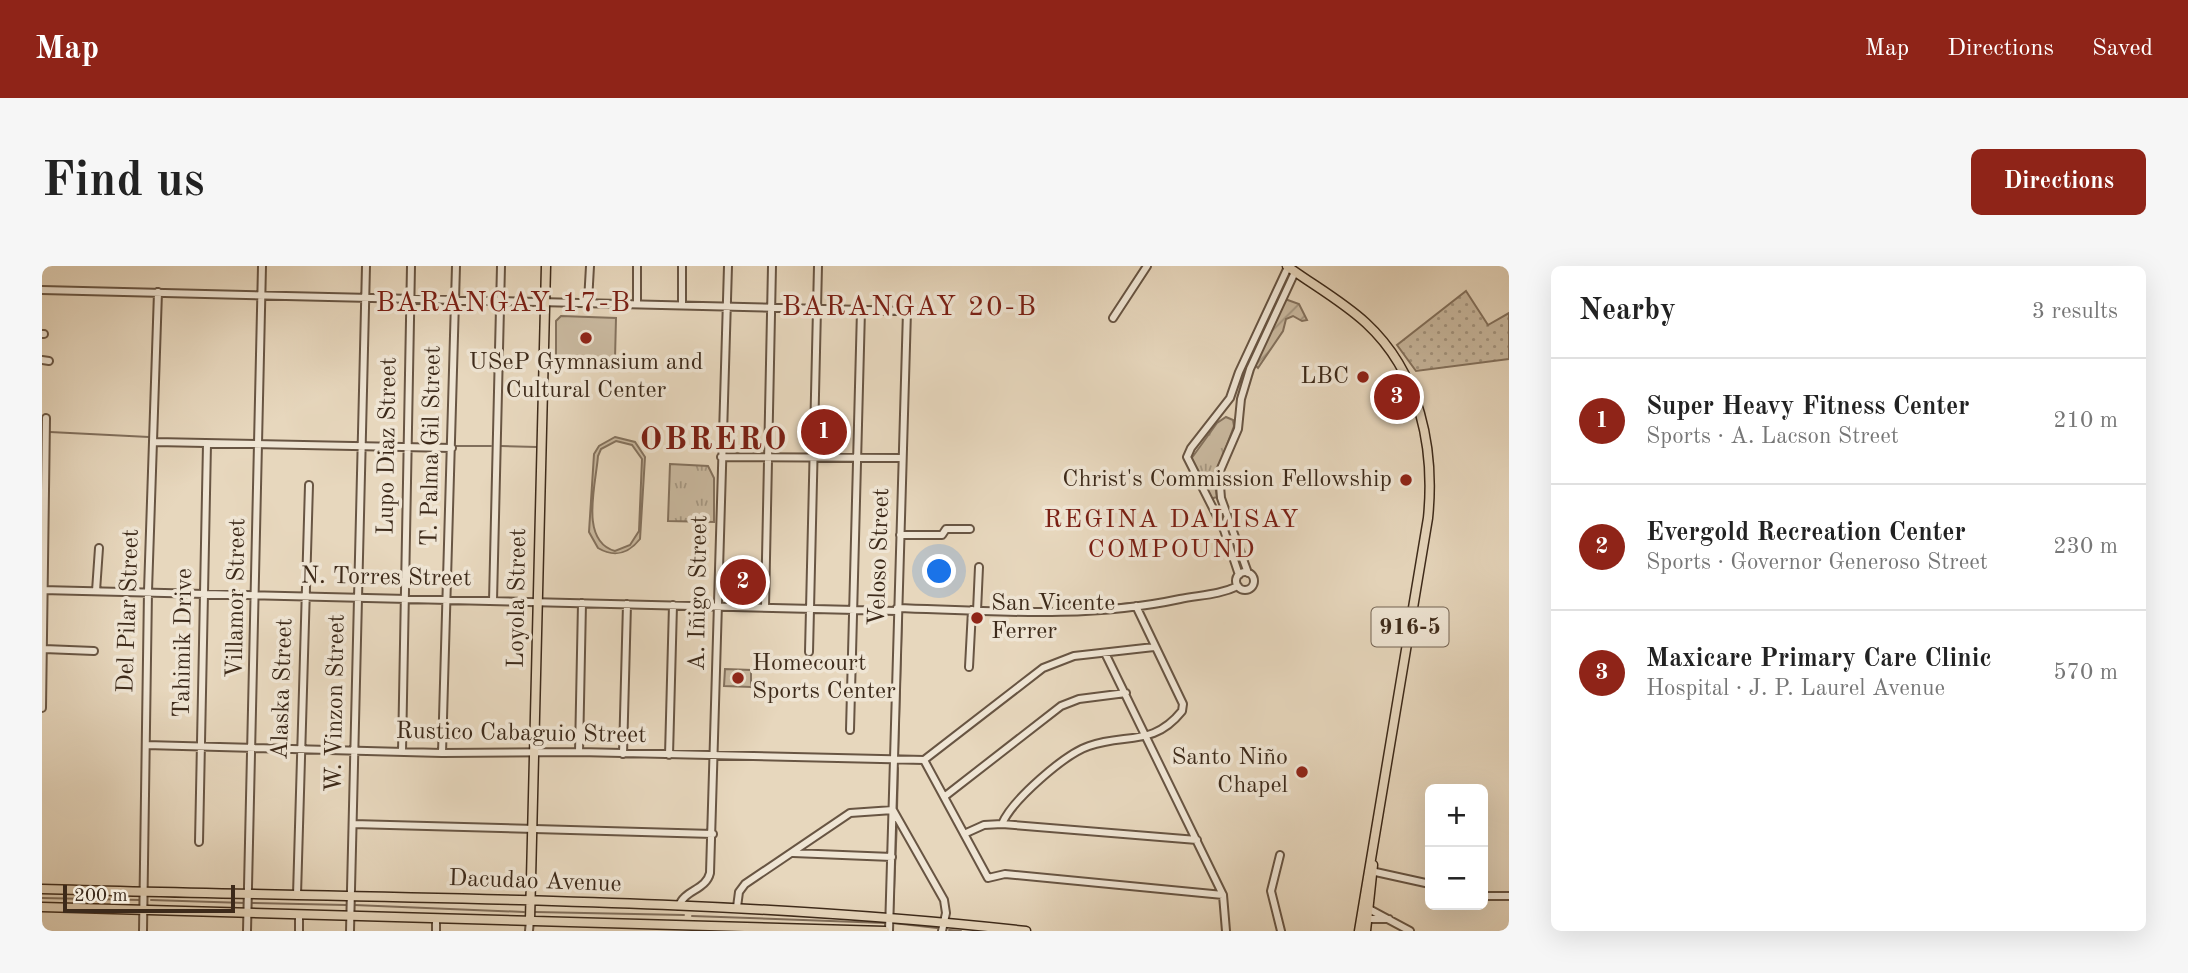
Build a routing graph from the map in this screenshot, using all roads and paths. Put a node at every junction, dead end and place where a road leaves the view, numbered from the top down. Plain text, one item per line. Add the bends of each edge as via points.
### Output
1 (262, 266) edge
2 (366, 266) edge
3 (411, 266) edge
4 (456, 266) edge
5 (501, 266) edge
6 (546, 266) edge
7 (590, 266) edge
8 (638, 266) edge
9 (682, 266) edge
10 (728, 266) edge
11 (772, 266) edge
12 (818, 266) edge
13 (1147, 266) edge
14 (1290, 268) edge
15 (42, 290) edge
16 (158, 292) junction
17 (262, 294) junction
18 (366, 297) junction
19 (411, 298) junction
20 (455, 299) junction
21 (501, 300) junction
22 (545, 301) junction
23 (588, 302) junction
24 (637, 303) junction
25 (682, 304) junction
26 (727, 306) junction
27 (771, 306) junction
28 (817, 308) junction
29 (861, 310) junction
30 (1113, 318) dead end
31 (46, 418) dead end
32 (43, 439) edge
33 (155, 442) junction
34 (208, 444) junction
35 (258, 446) junction
36 (361, 447) junction
37 (407, 447) junction
38 (452, 448) junction
39 (722, 457) junction
40 (768, 457) junction
41 (812, 457) junction
42 (857, 458) junction
43 (902, 458) junction
44 (309, 485) dead end
45 (1221, 498) junction
46 (1209, 503) junction
47 (970, 529) dead end
48 (900, 535) junction
49 (99, 548) dead end
50 (979, 567) dead end
51 (1248, 573) junction
52 (1239, 575) junction
53 (1238, 586) junction
54 (43, 590) edge
55 (96, 591) junction
56 (148, 591) junction
57 (204, 593) junction
58 (256, 594) junction
59 (306, 596) junction
60 (358, 597) junction
61 (404, 598) junction
62 (447, 599) junction
63 (493, 601) junction
64 (537, 601) junction
65 (582, 603) junction
66 (627, 604) junction
67 (673, 605) junction
68 (718, 606) junction
69 (1136, 606) junction
70 (765, 607) junction
71 (809, 608) junction
72 (853, 610) junction
73 (897, 610) junction
74 (974, 610) junction
75 (1154, 647) junction
76 (44, 649) edge
77 (94, 651) dead end
78 (809, 652) dead end
79 (1105, 653) junction
80 (969, 667) dead end
81 (1126, 693) junction
82 (42, 708) edge
83 (850, 730) dead end
84 (1149, 737) junction
85 (146, 745) junction
86 (201, 745) junction
87 (253, 747) junction
88 (300, 749) junction
89 (355, 751) junction
90 (402, 752) junction
91 (579, 752) junction
92 (442, 753) junction
93 (533, 753) junction
94 (623, 754) junction
95 (669, 755) junction
96 (715, 756) junction
97 (894, 759) junction
98 (924, 760) junction
99 (944, 797) junction
100 (893, 810) junction
101 (353, 824) junction
102 (1002, 824) junction
103 (532, 827) junction
104 (713, 834) junction
105 (964, 834) junction
106 (1198, 840) junction
107 (199, 842) dead end
108 (792, 853) junction
109 (1280, 855) dead end
110 (892, 857) junction
111 (1372, 868) junction
112 (1425, 883) edge
113 (42, 889) edge
114 (145, 892) junction
115 (248, 894) junction
116 (297, 895) junction
117 (351, 895) junction
118 (1223, 895) junction
119 (1488, 896) edge
120 (1509, 896) edge
121 (531, 902) junction
122 (679, 906) junction
123 (42, 907) edge
124 (737, 907) junction
125 (144, 909) junction
126 (1369, 909) junction
127 (248, 912) junction
128 (299, 915) junction
129 (350, 916) junction
130 (890, 916) junction
131 (436, 918) junction
132 (1391, 919) junction
133 (530, 920) junction
134 (943, 926) edge
135 (1367, 926) edge
136 (684, 927) edge
137 (143, 931) edge
138 (247, 931) edge
139 (299, 931) edge
140 (350, 931) edge
141 (436, 931) edge
142 (529, 931) edge
143 (887, 931) edge
144 (1023, 931) edge
145 (1226, 931) edge
146 (1281, 931) edge
147 (1359, 931) edge
148 (1410, 931) edge

1 - 17 street, Villamor Street
2 - 18 street, W. Vinzon Street
3 - 19 street, Lupo Diaz Street
4 - 20 street, T. Palma Gil Street
5 - 21 street
6 - 22 main road, Loyola Street
7 - 23 street
8 - 24 street
9 - 25 street
10 - 26 street, A. Iñigo Street
11 - 27 street
12 - 28 street
13 - 30 street
14 - 45 street via 1241,399 1238,429 1219,473
14 - 46 street via 1230,398 1188,453 1189,467
14 - 111 main road, 916-5 via 1347,307 1378,336 1415,399 1427,443 1428,518
15 - 16 street
16 - 17 street
16 - 33 street, Del Pilar Street
17 - 18 street
17 - 35 street, Villamor Street
18 - 19 street
18 - 36 street, W. Vinzon Street
19 - 20 street
19 - 37 street, Lupo Diaz Street
20 - 21 street
20 - 38 street, T. Palma Gil Street
21 - 22 street
21 - 63 street
22 - 23 street
22 - 64 main road, Loyola Street
23 - 24 street
24 - 25 street
25 - 26 street
26 - 27 street
26 - 39 street, A. Iñigo Street
27 - 28 street
27 - 40 street
28 - 29 street
28 - 41 street
29 - 42 street
29 - 43 street, Veloso Street via 907,311
31 - 32 street
32 - 54 street
33 - 34 street
33 - 56 street, Del Pilar Street
34 - 35 street
34 - 57 street, Tahimik Drive
35 - 36 street
35 - 58 street, Villamor Street
36 - 37 street
36 - 60 street, W. Vinzon Street
37 - 38 street
37 - 61 street, Lupo Diaz Street
38 - 62 street, T. Palma Gil Street
39 - 40 street
39 - 68 street, A. Iñigo Street
40 - 41 street
40 - 70 street
41 - 42 street
41 - 71 street
42 - 43 street
42 - 72 street
43 - 48 street, Veloso Street
44 - 59 street, Alaska Street
45 - 46 street
45 - 51 street
46 - 52 street
47 - 48 street via 946,529 942,535
48 - 73 street, Veloso Street
49 - 55 street
50 - 74 street
51 - 52 street
51 - 53 street via 1254,578 1252,587
52 - 53 street
53 - 69 street, N. Torres Street via 1217,594
54 - 55 street, N. Torres Street
54 - 76 street
55 - 56 street, N. Torres Street
56 - 57 street, N. Torres Street
56 - 85 street, Del Pilar Street
57 - 58 street, N. Torres Street
57 - 86 street, Tahimik Drive
58 - 59 street, N. Torres Street
58 - 87 street, Villamor Street
59 - 60 street, N. Torres Street
59 - 88 street, Alaska Street
60 - 61 street, N. Torres Street
60 - 89 street, W. Vinzon Street
61 - 62 street, N. Torres Street
61 - 90 street, Lupo Diaz Street
62 - 63 street, N. Torres Street
62 - 92 street, T. Palma Gil Street
63 - 64 street, N. Torres Street
64 - 65 street, N. Torres Street
64 - 93 main road, Loyola Street
65 - 66 street, N. Torres Street
65 - 91 street
66 - 67 street, N. Torres Street
66 - 94 street
67 - 68 street, N. Torres Street
67 - 95 street
68 - 70 street, N. Torres Street
68 - 96 street, A. Iñigo Street
69 - 74 street, N. Torres Street via 1035,614
69 - 75 street
70 - 71 street, N. Torres Street
71 - 72 street, N. Torres Street
71 - 78 street
72 - 73 street, N. Torres Street
72 - 83 street
73 - 74 street, N. Torres Street
73 - 97 street, Veloso Street
74 - 80 street
75 - 79 street
75 - 84 street via 1183,704 1182,711
76 - 77 street
76 - 82 street
79 - 81 street
79 - 98 street via 1064,659 1035,672
81 - 84 street
81 - 99 street via 1060,705
84 - 102 street via 1083,748 1026,792
84 - 106 street
85 - 86 street, Rustico Cabaguio Street
85 - 114 street, Del Pilar Street
86 - 87 street, Rustico Cabaguio Street
86 - 107 street, Tahimik Drive
87 - 88 street, Rustico Cabaguio Street
87 - 115 street, Villamor Street
88 - 89 street, Rustico Cabaguio Street
88 - 116 street, Alaska Street
89 - 90 street, Rustico Cabaguio Street
89 - 101 street, W. Vinzon Street
90 - 92 street, Rustico Cabaguio Street
91 - 93 street, Rustico Cabaguio Street
91 - 94 street, Rustico Cabaguio Street
92 - 93 street, Rustico Cabaguio Street
93 - 103 main road, Loyola Street
94 - 95 street, Rustico Cabaguio Street
95 - 96 street, Rustico Cabaguio Street
96 - 97 street, Rustico Cabaguio Street
96 - 104 street, A. Iñigo Street
97 - 98 street, Rustico Cabaguio Street
97 - 100 street, Veloso Street
98 - 99 street
99 - 105 street
100 - 108 street via 850,813
100 - 110 street, Veloso Street
100 - 134 street via 944,900
101 - 103 street
101 - 117 street, W. Vinzon Street
102 - 105 street via 984,825
102 - 106 street
103 - 104 street
103 - 121 main road, Loyola Street
104 - 122 street, A. Iñigo Street via 709,879 682,898
105 - 118 street via 988,878 1005,874
106 - 118 street
108 - 110 street
108 - 124 street via 746,884 737,897
109 - 146 street via 1271,883
110 - 130 street, Veloso Street
111 - 112 street
111 - 126 main road, 916-5
111 - 147 main road, 916-5
113 - 114 main road, Dacudao Avenue
114 - 115 main road, Dacudao Avenue
114 - 125 street, Del Pilar Street
115 - 116 main road, Dacudao Avenue
115 - 127 street, Villamor Street
116 - 117 main road, Dacudao Avenue
117 - 121 main road, Dacudao Avenue
117 - 129 street, W. Vinzon Street
118 - 145 street
119 - 120 street
121 - 122 main road, Dacudao Avenue
121 - 133 main road, Loyola Street
122 - 124 main road, Dacudao Avenue
123 - 125 main road, Dacudao Avenue
124 - 130 main road, Dacudao Avenue
125 - 127 main road, Dacudao Avenue
125 - 137 street, Del Pilar Street
126 - 132 street
126 - 135 main road, 916-5
127 - 128 main road, Dacudao Avenue
127 - 138 street, Villamor Street
128 - 129 main road, Dacudao Avenue
128 - 139 street
129 - 131 main road, Dacudao Avenue
129 - 140 street, W. Vinzon Street
130 - 134 main road, Dacudao Avenue
130 - 143 street, Veloso Street
131 - 133 main road, Dacudao Avenue
131 - 141 street
132 - 135 street
132 - 148 street
133 - 136 main road, Dacudao Avenue
133 - 142 street, Loyola Street
134 - 144 main road, Dacudao Avenue
136 - 143 main road, Dacudao Avenue

